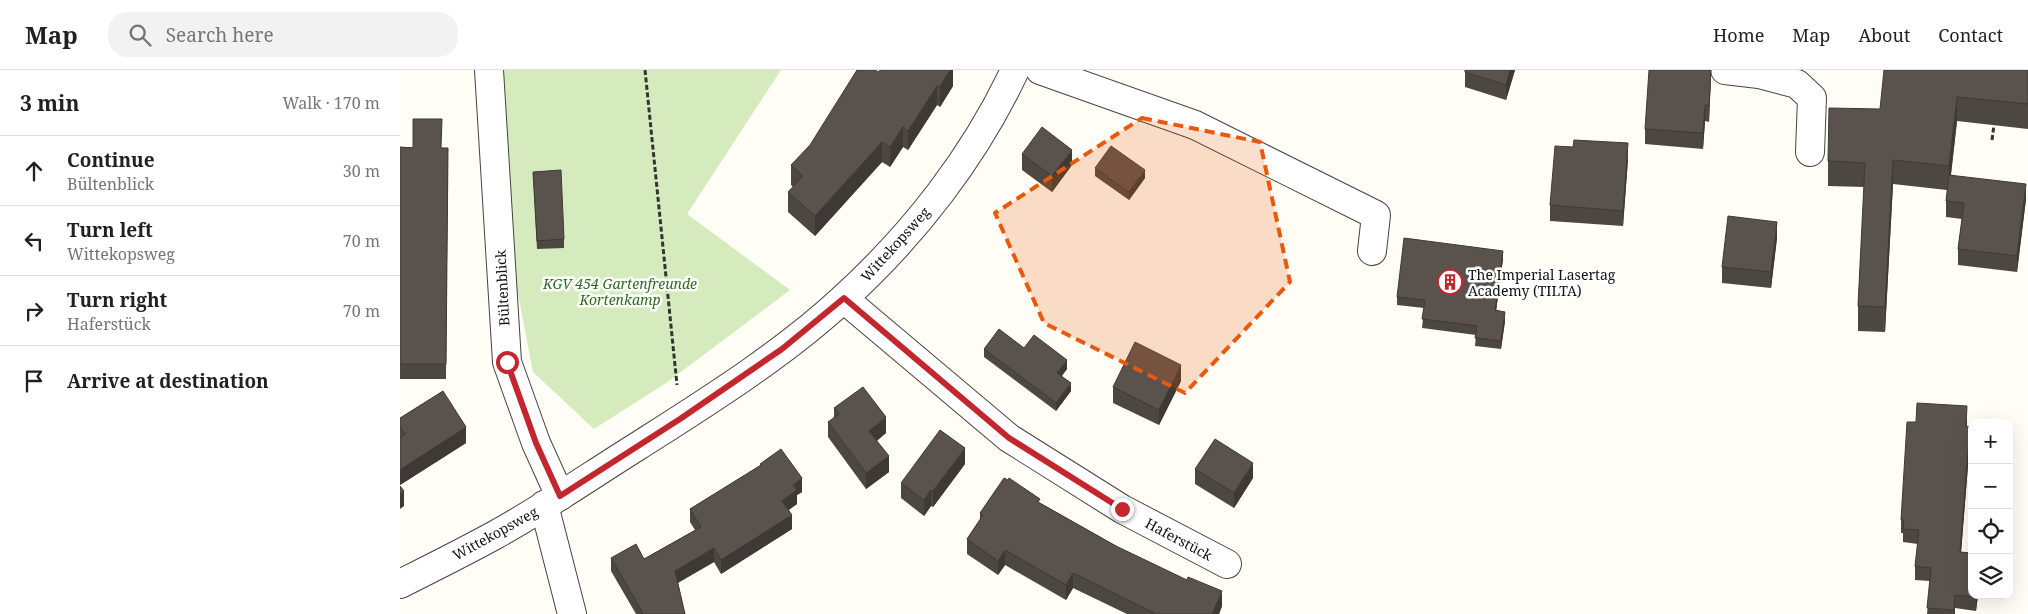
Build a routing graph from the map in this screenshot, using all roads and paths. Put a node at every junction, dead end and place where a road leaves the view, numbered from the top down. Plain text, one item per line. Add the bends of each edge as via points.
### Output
1 (489, 70) edge
2 (645, 70) edge
3 (1015, 70) edge
4 (1040, 70) edge
5 (1725, 70) edge
6 (1994, 126) dead end
7 (1992, 140) dead end
8 (1810, 152) dead end
9 (1372, 251) dead end
10 (844, 298) junction
11 (680, 419) junction
12 (552, 501) junction
13 (1228, 564) dead end
14 (400, 584) edge
15 (572, 614) edge

1 - 12 street, Bültenblick via 507,362 536,443
2 - 11 path
3 - 10 street, Wittekopsweg via 981,135 947,184 905,237
4 - 9 street via 1195,126 1376,215
5 - 8 street via 1759,74 1797,84 1812,98
6 - 7 path
10 - 11 street, Wittekopsweg via 782,349
10 - 13 street, Haferstück via 1009,438 1122,509
11 - 12 street, Wittekopsweg
12 - 14 street, Wittekopsweg via 495,535
12 - 15 street, Bültenblick

